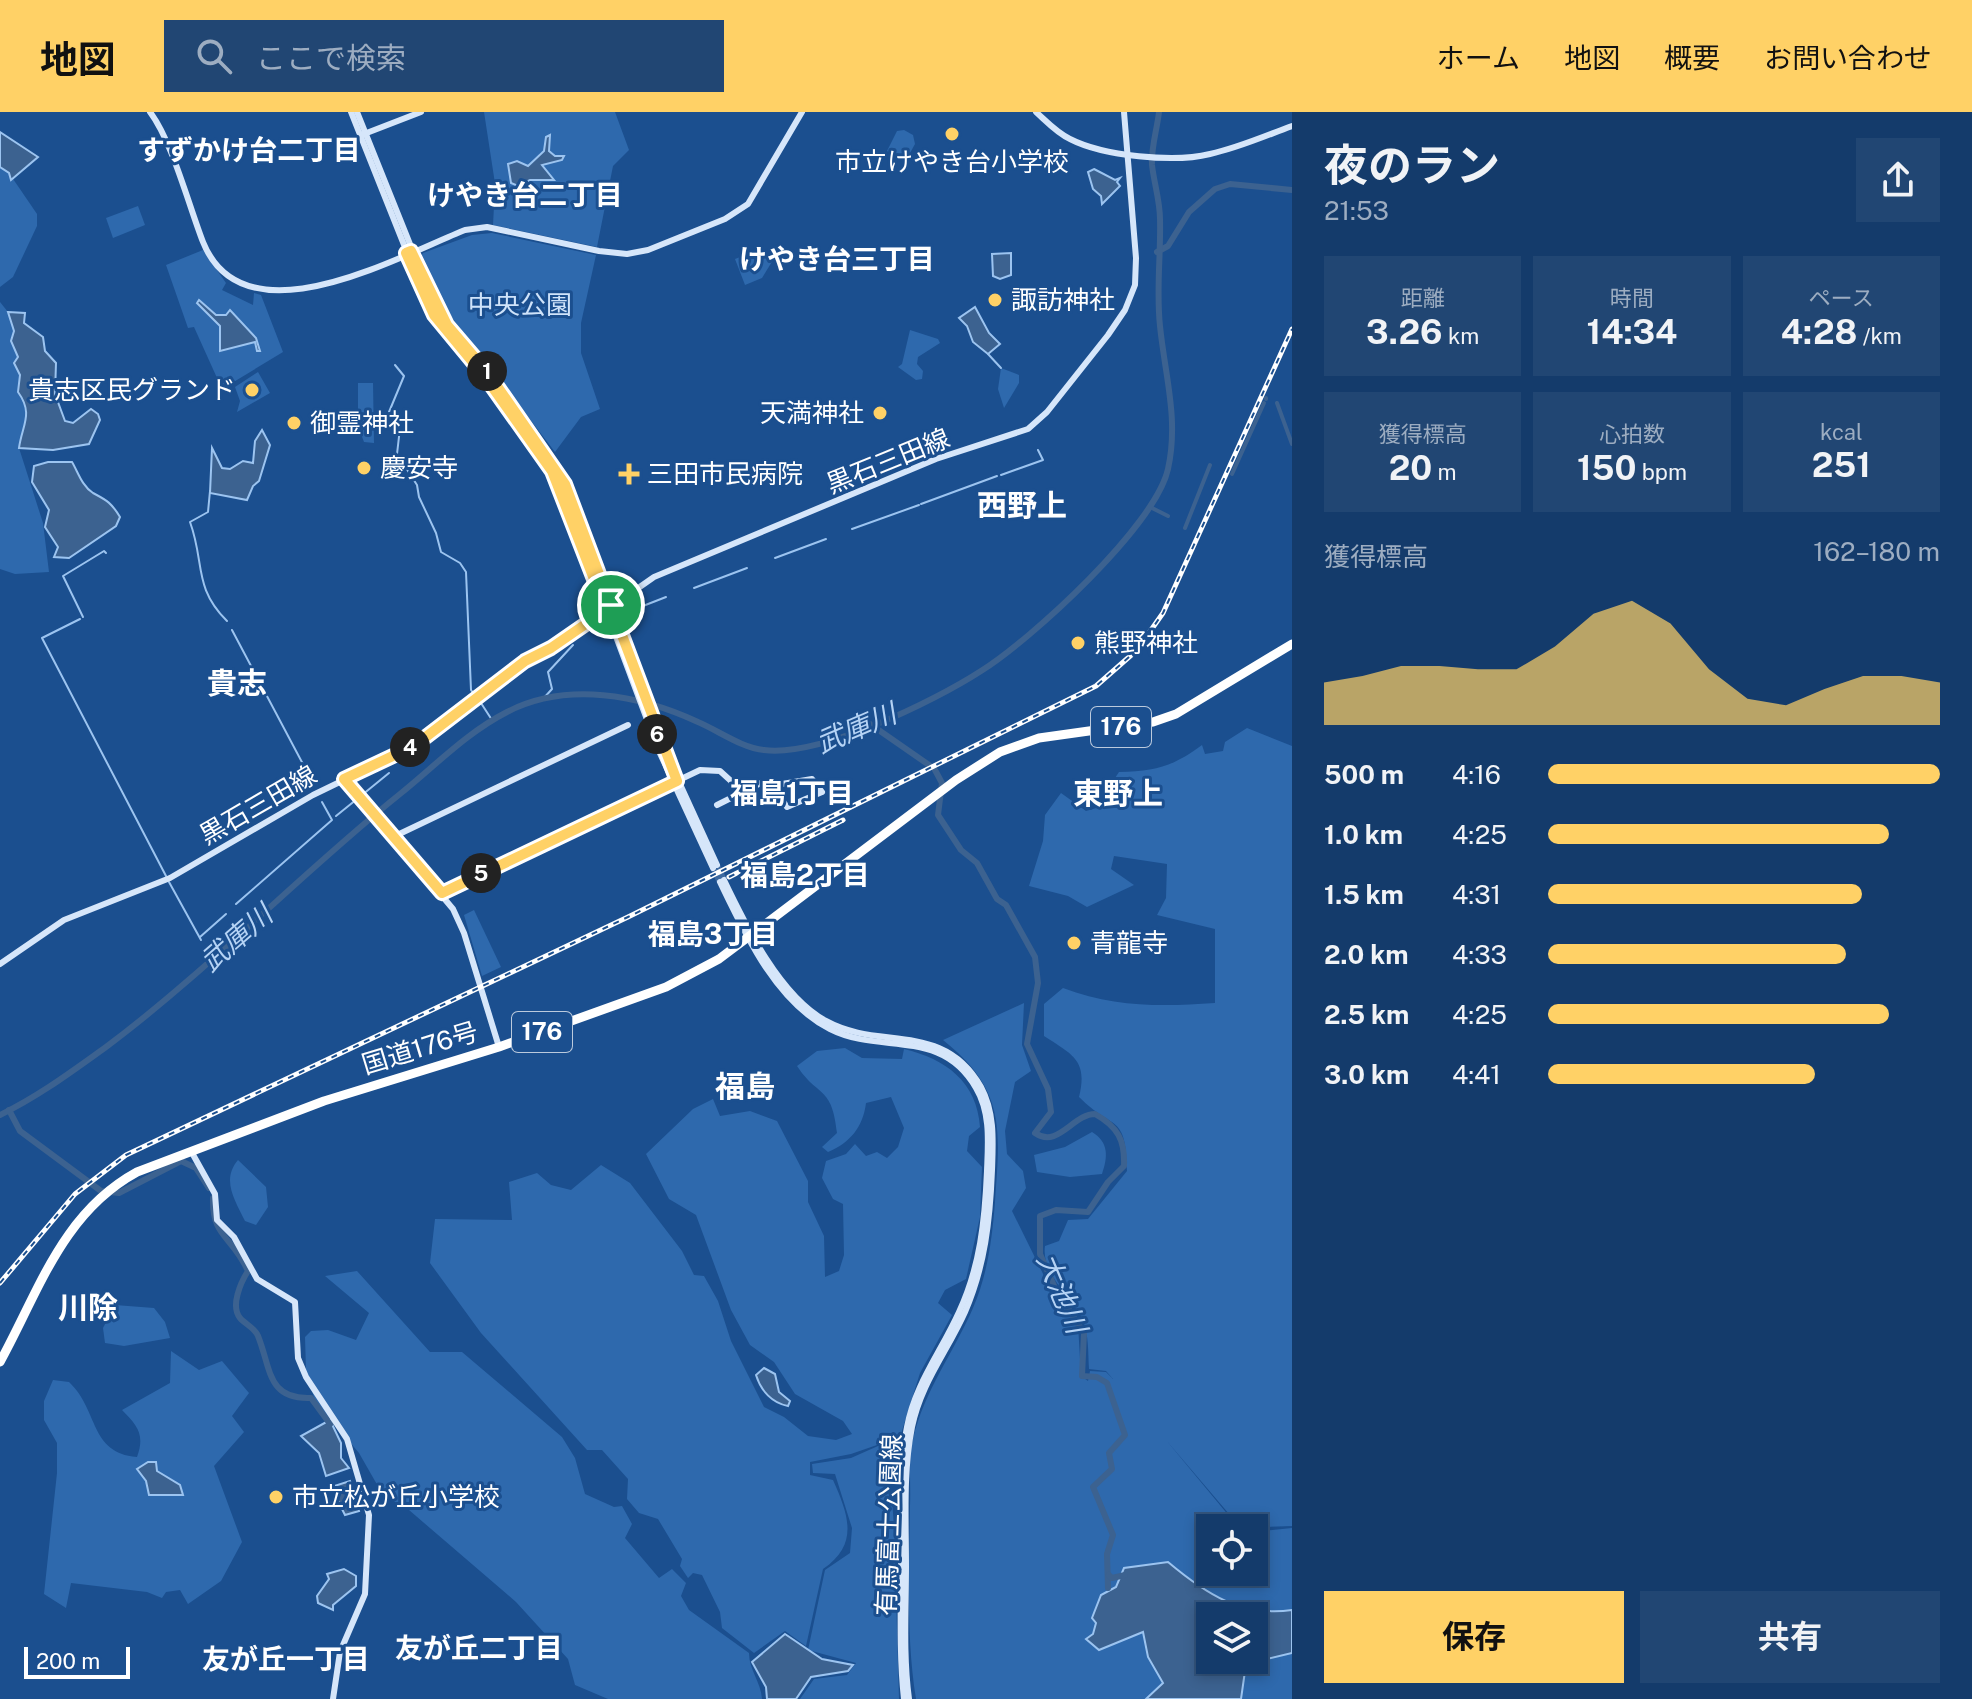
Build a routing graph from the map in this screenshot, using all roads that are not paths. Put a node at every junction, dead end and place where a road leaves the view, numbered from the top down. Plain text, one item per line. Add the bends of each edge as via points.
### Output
1 (150, 112) edge
2 (354, 112) edge
3 (421, 112) edge
4 (802, 112) edge
5 (1036, 112) edge
6 (1124, 112) edge
7 (1292, 126) edge
8 (362, 135) junction
9 (1130, 154) junction
10 (408, 252) junction
11 (609, 607) junction
12 (1292, 644) edge
13 (628, 725) dead end
14 (344, 779) junction
15 (675, 782) junction
16 (776, 783) junction
17 (737, 794) junction
18 (717, 805) dead end
19 (393, 837) junction
20 (715, 867) tunnel mouth
21 (722, 881) tunnel mouth
22 (442, 893) junction
23 (748, 935) junction
24 (0, 964) edge
25 (499, 1047) junction
26 (191, 1151) junction
27 (0, 1362) edge
28 (333, 1699) edge
29 (906, 1699) edge

1 - 10 street via 205,246 231,280 306,289
2 - 8 street
3 - 8 street
4 - 10 street via 748,204 725,219 648,250 599,251 487,227
5 - 9 street via 1072,140
6 - 9 street, 黒石三田線
7 - 9 street via 1207,155
8 - 10 street
9 - 11 street, 黒石三田線 via 1135,285 1108,335 1040,419 1016,435 936,459 671,568
10 - 11 street via 447,325 558,470
11 - 14 street, 黒石三田線 via 525,661 414,746
11 - 15 street
12 - 23 highway, 国道176号 / 176 via 1176,714 1024,741 981,763
13 - 19 street
14 - 19 street
14 - 24 street, 黒石三田線 via 170,878 64,920
15 - 17 street via 716,769 728,777
15 - 20 street
15 - 22 street
16 - 16 street via 787,807 822,792 812,779
16 - 17 street via 765,781
17 - 18 street
19 - 22 street
21 - 23 street, 有馬富士公園線
22 - 25 street via 464,933
23 - 25 highway, 国道176号 / 176 via 714,962 666,987
23 - 29 street, 有馬富士公園線 via 816,1015 846,1030 918,1040 940,1049 973,1076 990,1110 991,1205 983,1260 965,1311 923,1389 909,1439
25 - 26 highway, 国道176号 / 176 via 324,1101
26 - 27 highway, 国道176号 / 176 via 137,1172 88,1207 65,1238
26 - 28 street via 215,1194 217,1220 234,1237 252,1272 295,1302 298,1358 347,1439 369,1515 365,1594 340,1652

